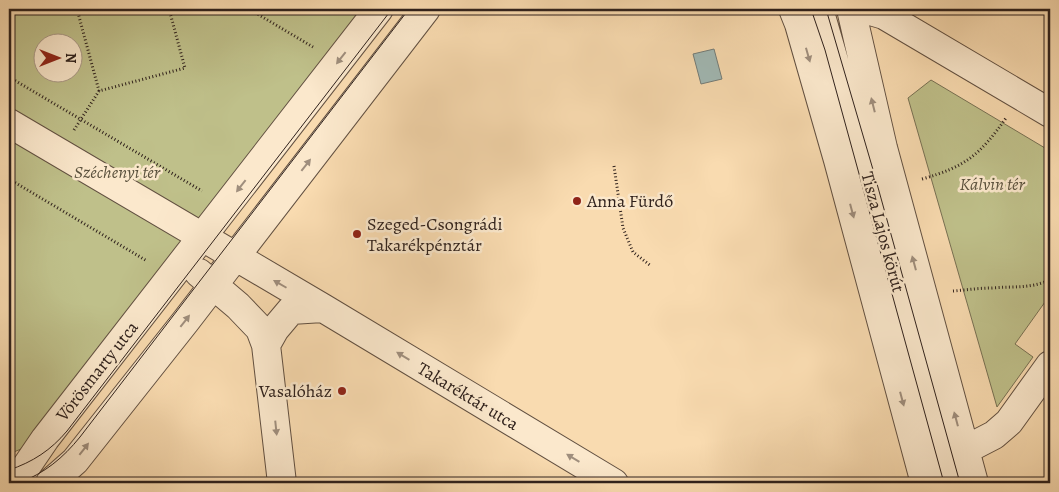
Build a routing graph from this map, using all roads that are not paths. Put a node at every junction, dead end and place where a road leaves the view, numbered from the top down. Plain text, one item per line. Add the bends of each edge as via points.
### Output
1 (401, 9) edge
2 (426, 9) edge
3 (792, 9) edge
4 (819, 9) edge
5 (850, 9) edge
6 (864, 9) edge
7 (377, 22) edge
8 (1050, 113) edge
9 (9, 123) edge
10 (218, 246) junction
11 (183, 262) junction
12 (214, 285) junction
13 (323, 308) junction
14 (266, 345) junction
15 (1050, 365) edge
16 (45, 439) junction
17 (914, 442) junction
18 (954, 453) junction
19 (9, 454) edge
20 (15, 483) edge
21 (50, 483) edge
22 (282, 483) edge
23 (614, 483) edge
24 (925, 483) edge
25 (951, 483) edge
26 (956, 483) edge
27 (974, 483) edge

1 - 7 street
2 - 7 street, Vörösmarty utca
3 -> 17 street, Tisza Lajos körút via 838,160
4 - 18 street, Tisza Lajos körút
18 -> 5 street, Tisza Lajos körút
6 - 8 street via 884,15
7 - 10 street, Vörösmarty utca
10 -> 7 street, Vörösmarty utca
9 - 10 street
10 - 11 street, Vörösmarty utca
10 - 12 street, Vörösmarty utca
13 -> 10 street, Takaréktár utca
11 - 12 street
11 - 16 street, Vörösmarty utca
12 - 14 street via 260,330
21 -> 12 street, Vörösmarty utca via 75,461
13 - 14 street via 291,310
23 -> 13 street, Takaréktár utca
14 -> 22 street
15 - 18 street via 1008,422 994,435
16 - 19 street
16 - 20 street, Vörösmarty utca
17 - 18 street via 936,454
17 - 24 street, Tisza Lajos körút
18 - 25 street, Tisza Lajos körút
18 - 26 street
18 - 27 street, Tisza Lajos körút

